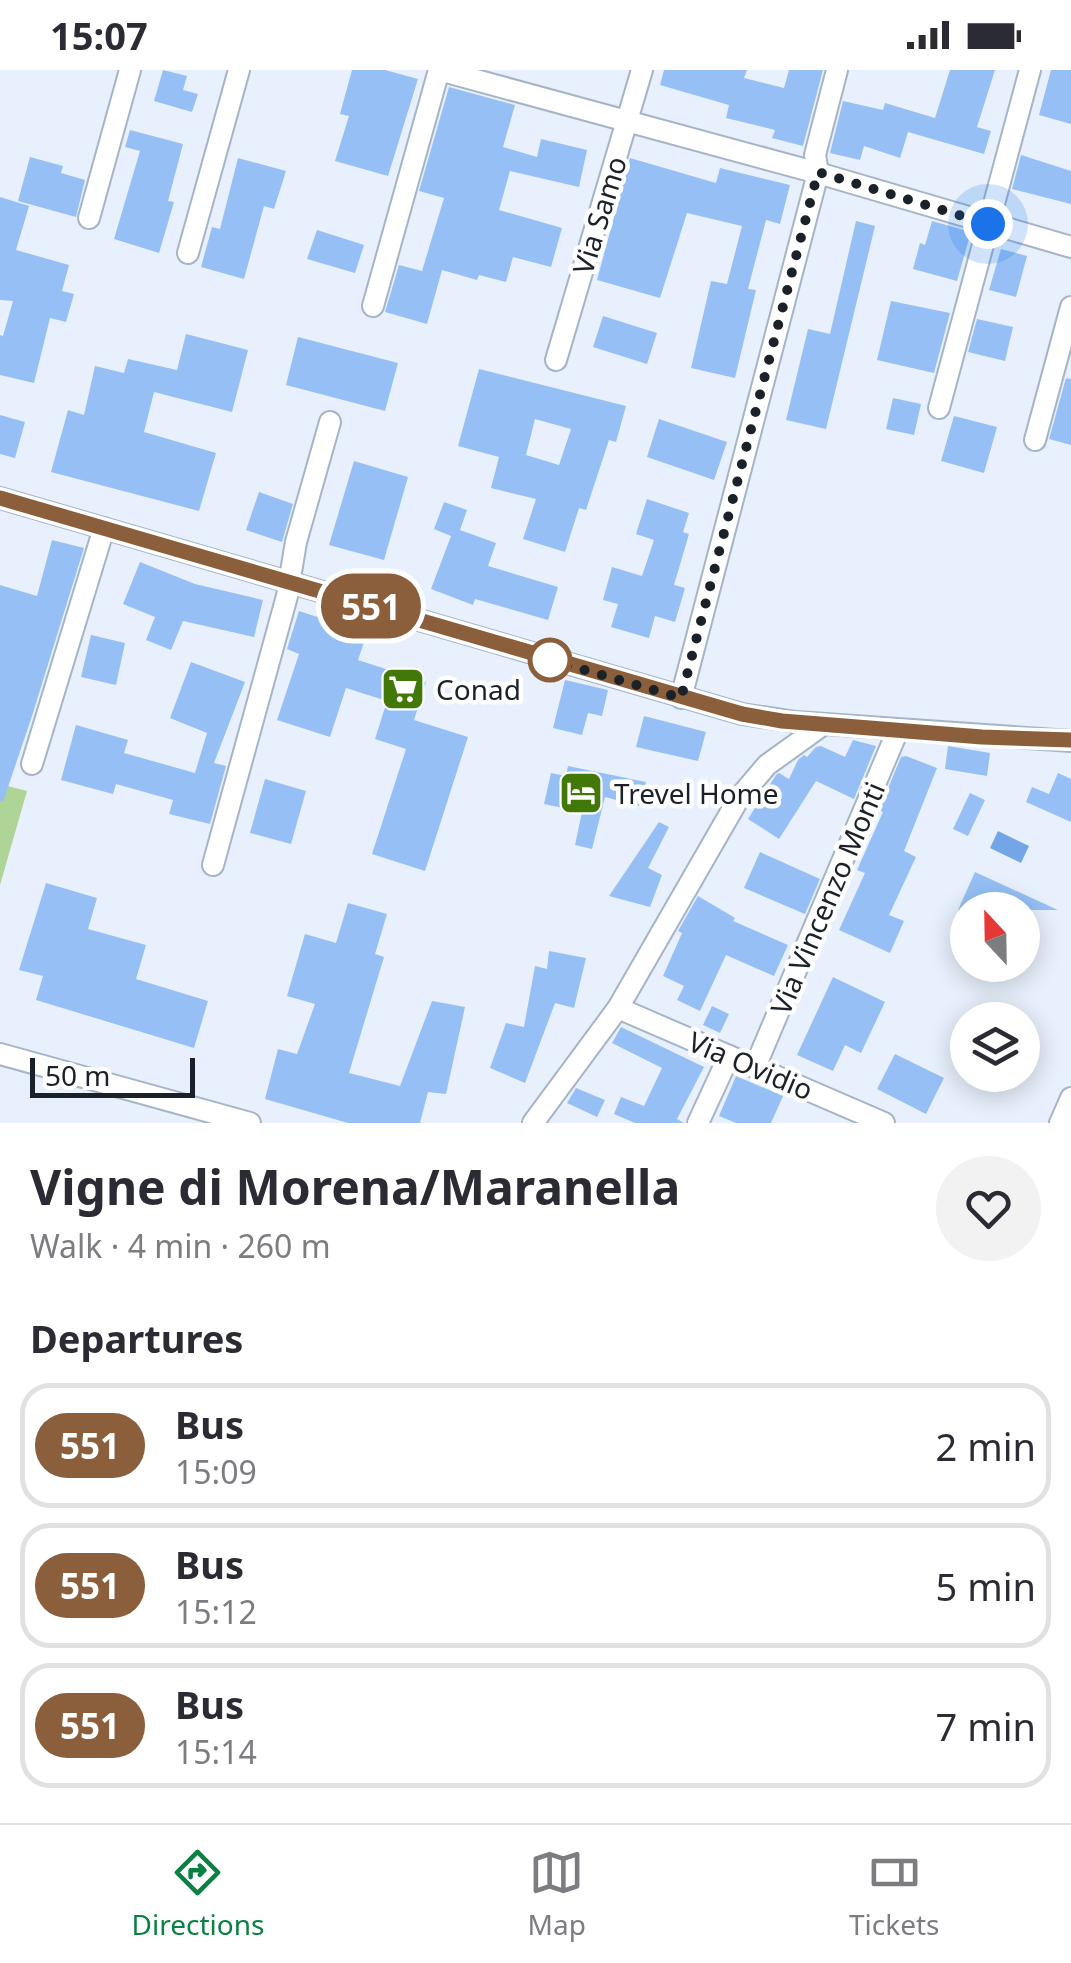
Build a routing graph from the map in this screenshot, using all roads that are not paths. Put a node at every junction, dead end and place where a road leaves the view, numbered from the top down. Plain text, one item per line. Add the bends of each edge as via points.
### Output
1 (130, 70) edge
2 (239, 70) edge
3 (439, 70) edge
4 (642, 70) edge
5 (837, 70) edge
6 (1030, 70) edge
7 (626, 123) junction
8 (818, 172) junction
9 (90, 218) dead end
10 (988, 224) junction
11 (1071, 247) edge
12 (188, 253) dead end
13 (373, 306) dead end
14 (1071, 307) edge
15 (556, 360) dead end
16 (939, 408) dead end
17 (330, 422) dead end
18 (1035, 440) dead end
19 (0, 498) edge
20 (104, 528) junction
21 (288, 582) junction
22 (681, 698) junction
23 (824, 724) junction
24 (898, 730) junction
25 (1071, 740) edge
26 (32, 764) dead end
27 (213, 865) dead end
28 (618, 1008) junction
29 (0, 1054) edge
30 (729, 1056) junction
31 (755, 1067) junction
32 (1071, 1098) edge
33 (250, 1123) edge
34 (533, 1123) edge
35 (698, 1123) edge
36 (884, 1123) edge
37 (1060, 1123) edge

1 - 9 street
2 - 12 street
3 - 7 street
3 - 13 street
4 - 7 street, Via Samo
5 - 8 street via 815,155
6 - 10 street
7 - 8 street
7 - 15 street, Via Samo
8 - 10 street
8 - 22 street
10 - 11 street
10 - 16 street
14 - 18 street
17 - 21 street
19 - 20 street
20 - 21 street
20 - 26 street
21 - 22 street
21 - 27 street
22 - 23 street via 755,717
23 - 24 street
23 - 28 street via 768,765 738,798
24 - 25 street
24 - 31 street, Via Vincenzo Monti
28 - 30 street, Via Ovidio
28 - 34 street
29 - 33 street
30 - 31 street, Via Ovidio
30 - 35 street
31 - 36 street, Via Ovidio
32 - 37 street

